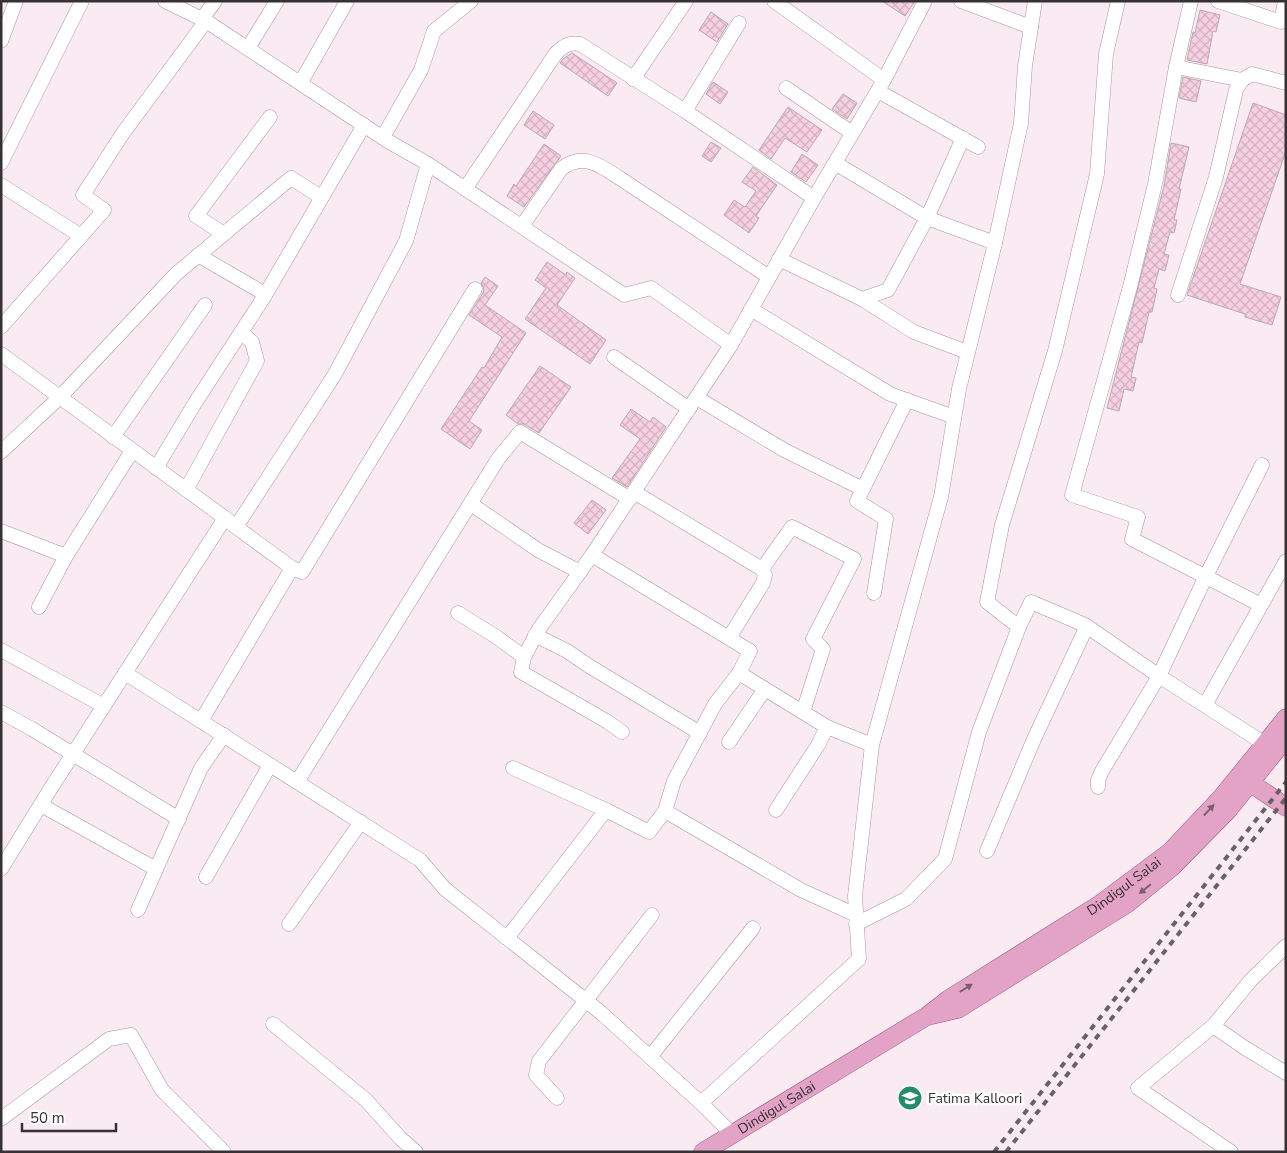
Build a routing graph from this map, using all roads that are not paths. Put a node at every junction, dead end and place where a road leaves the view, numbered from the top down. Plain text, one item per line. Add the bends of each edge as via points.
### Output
1 (16, 1) edge
2 (82, 1) edge
3 (165, 1) edge
4 (215, 1) edge
5 (277, 1) edge
6 (347, 1) edge
7 (471, 1) edge
8 (686, 1) edge
9 (774, 1) edge
10 (924, 1) edge
11 (961, 1) edge
12 (1035, 1) edge
13 (1118, 1) edge
14 (1191, 1) edge
15 (1218, 1) edge
16 (1285, 1) edge
17 (204, 20) junction
18 (4, 24) edge
19 (739, 24) dead end
20 (1031, 27) junction
21 (1, 41) edge
22 (248, 48) junction
23 (1176, 67) junction
24 (633, 79) junction
25 (1242, 80) junction
26 (301, 82) junction
27 (1286, 84) edge
28 (881, 85) junction
29 (786, 88) dead end
30 (685, 111) junction
31 (270, 117) dead end
32 (364, 125) junction
33 (852, 134) junction
34 (383, 138) junction
35 (963, 138) junction
36 (978, 147) dead end
37 (1, 163) edge
38 (835, 163) junction
39 (428, 164) junction
40 (1, 185) edge
41 (465, 189) junction
42 (321, 197) junction
43 (814, 198) junction
44 (927, 218) junction
45 (522, 226) junction
46 (224, 234) junction
47 (81, 236) junction
48 (995, 244) junction
49 (198, 256) junction
50 (779, 259) junction
51 (769, 277) junction
52 (475, 289) dead end
53 (265, 294) junction
54 (1178, 295) dead end
55 (862, 299) junction
56 (204, 305) dead end
57 (751, 309) junction
58 (1, 326) edge
59 (241, 332) junction
60 (731, 345) junction
61 (967, 352) junction
62 (1, 354) edge
63 (614, 358) dead end
64 (60, 397) junction
65 (907, 400) junction
66 (693, 404) junction
67 (954, 417) junction
68 (113, 437) junction
69 (132, 451) junction
70 (1, 452) edge
71 (1262, 466) dead end
72 (156, 468) junction
73 (863, 488) junction
74 (186, 490) junction
75 (632, 496) junction
76 (471, 504) junction
77 (231, 523) junction
78 (1, 531) edge
79 (592, 555) junction
80 (66, 556) junction
81 (1286, 561) edge
82 (292, 568) junction
83 (762, 569) junction
84 (580, 572) junction
85 (1206, 576) junction
86 (874, 593) dead end
87 (1261, 605) junction
88 (39, 608) dead end
89 (458, 613) dead end
90 (1087, 626) junction
91 (1019, 627) junction
92 (535, 635) junction
93 (729, 638) junction
94 (1, 650) edge
95 (524, 657) junction
96 (126, 673) junction
97 (739, 673) junction
98 (1159, 676) junction
99 (765, 689) junction
100 (1205, 705) junction
101 (104, 706) junction
102 (1, 712) edge
103 (803, 712) junction
104 (1286, 718) edge
105 (201, 721) junction
106 (827, 727) junction
107 (622, 732) dead end
108 (700, 732) junction
109 (224, 735) junction
110 (1286, 738) edge
111 (729, 742) dead end
112 (1265, 744) junction
113 (872, 745) junction
114 (73, 754) junction
115 (270, 765) junction
116 (513, 768) dead end
117 (1245, 778) junction
118 (297, 782) junction
119 (1098, 787) dead end
120 (41, 805) junction
121 (1286, 807) edge
122 (606, 810) junction
123 (776, 810) dead end
124 (665, 811) junction
125 (179, 819) junction
126 (361, 822) junction
127 (987, 852) dead end
128 (1, 869) edge
129 (156, 870) junction
130 (206, 877) dead end
131 (138, 910) dead end
132 (652, 915) dead end
133 (856, 920) junction
134 (290, 924) dead end
135 (753, 928) dead end
136 (507, 938) junction
137 (1286, 946) edge
138 (585, 1000) junction
139 (273, 1024) dead end
140 (1213, 1026) junction
141 (650, 1057) junction
142 (1286, 1073) edge
143 (558, 1098) dead end
144 (701, 1103) junction
145 (1, 1120) edge
146 (732, 1134) junction
147 (224, 1152) edge
148 (416, 1152) edge
149 (702, 1152) edge
150 (1232, 1152) edge

1 - 18 street
2 - 37 street
3 - 17 street
4 - 17 street
5 - 22 street
6 - 26 street
7 - 34 street via 434,31 421,70
8 - 24 street
9 - 28 street
10 - 28 street
11 - 20 street
12 - 20 street
13 - 91 street via 1106,54 1097,174 1055,351 1002,525 987,602
14 - 23 street
15 - 16 street via 1281,22
17 - 22 street
17 - 47 street via 83,195 104,210
18 - 21 street
19 - 30 street
20 - 48 street via 1021,123
22 - 26 street
23 - 25 street
23 - 85 street via 1155,184 1130,287 1072,495 1138,518 1132,539
24 - 30 street
24 - 41 street via 580,44 566,45 556,53
25 - 27 street via 1252,74
25 - 54 street via 1236,90 1216,177
26 - 32 street
28 - 33 street
28 - 35 street
29 - 33 street
30 - 43 street
31 - 46 street via 196,216
32 - 34 street
32 - 42 street
33 - 38 street
34 - 39 street
35 - 36 street
35 - 44 street
38 - 43 street
38 - 44 street
39 - 41 street
39 - 77 street via 406,241 335,374
40 - 47 street
41 - 45 street
42 - 46 street via 291,178
42 - 53 street
43 - 50 street
44 - 48 street
44 - 55 street via 888,290
45 - 51 street via 561,169 569,162 586,161 618,177
45 - 60 street via 624,295 651,288
46 - 49 street
47 - 58 street
48 - 61 street
49 - 53 street
49 - 64 street via 176,274
50 - 51 street
50 - 55 street
51 - 57 street
52 - 82 street via 302,572
53 - 59 street
55 - 61 street via 914,332
56 - 68 street
57 - 60 street
57 - 65 street via 890,394
59 - 72 street
59 - 74 street via 252,342 257,361
60 - 66 street
61 - 67 street
62 - 64 street
63 - 66 street
64 - 68 street
64 - 70 street
65 - 67 street
65 - 73 street
66 - 73 street
66 - 75 street
67 - 113 street via 941,497
68 - 69 street
69 - 72 street
69 - 80 street
71 - 85 street
72 - 74 street
73 - 86 street via 857,501 886,519
74 - 77 street
75 - 76 street via 520,432 498,459
75 - 79 street
75 - 83 street
76 - 84 street via 538,550
76 - 118 street
77 - 82 street
77 - 96 street
78 - 80 street
79 - 84 street
79 - 93 street
80 - 88 street
81 - 87 street
82 - 105 street
83 - 93 street via 764,583
83 - 103 street via 792,527 854,559 813,639 824,649
84 - 92 street
85 - 87 street
85 - 98 street
87 - 100 street
89 - 95 street
90 - 91 street via 1031,602
90 - 98 street
90 - 127 street via 1034,739
91 - 133 street via 979,732 945,859 906,899
92 - 95 street
92 - 108 street
93 - 97 street via 750,651
94 - 101 street
95 - 107 street via 521,672
96 - 101 street
96 - 105 street
97 - 99 street
97 - 108 street via 715,704
98 - 100 street
98 - 119 street via 1102,771
99 - 103 street
99 - 111 street
100 - 112 street
101 - 114 street
102 - 114 street
103 - 106 street
104 - 112 main road, Dindigul Salai
105 - 109 street
106 - 113 street
106 - 123 street
108 - 124 street via 674,781
109 - 115 street
109 - 125 street via 202,768
110 - 117 main road, Dindigul Salai
112 - 117 main road, Dindigul Salai
113 - 133 street via 855,896
114 - 120 street
114 - 125 street
115 - 118 street
115 - 130 street
116 - 122 street
117 - 121 main road
117 - 146 main road, Dindigul Salai via 1222,797 1170,852 1099,905 926,1016
118 - 126 street
120 - 128 street
120 - 129 street
122 - 124 street via 648,832
122 - 136 street
124 - 133 street
125 - 129 street
126 - 134 street
126 - 136 street via 420,860 445,889
129 - 131 street
132 - 138 street
133 - 144 street via 859,959
135 - 141 street
136 - 138 street
137 - 140 street via 1251,980
138 - 141 street
138 - 143 street via 537,1068 536,1075
139 - 148 street via 366,1100
140 - 142 street
140 - 150 street via 1138,1088
141 - 144 street
144 - 146 street
145 - 147 street via 109,1039 131,1035 162,1090
146 - 149 main road, Dindigul Salai

